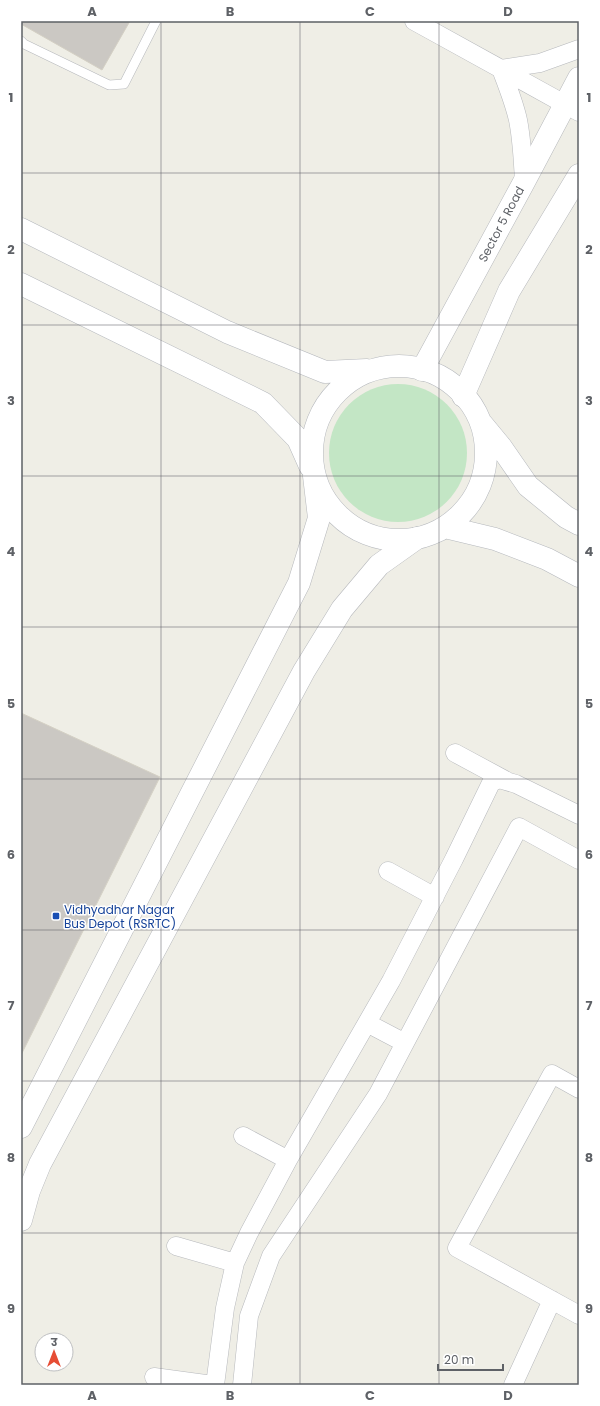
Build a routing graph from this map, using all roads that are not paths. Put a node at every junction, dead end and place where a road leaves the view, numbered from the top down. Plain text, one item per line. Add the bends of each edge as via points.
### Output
1 (156, 21) edge
2 (414, 21) edge
3 (21, 41) edge
4 (579, 50) edge
5 (501, 69) junction
6 (579, 78) edge
7 (572, 108) edge
8 (579, 175) edge
9 (524, 182) junction
10 (21, 229) edge
11 (21, 284) edge
12 (375, 370) junction
13 (422, 370) junction
14 (464, 396) junction
15 (480, 422) junction
16 (314, 476) junction
17 (579, 524) edge
18 (445, 526) junction
19 (417, 538) junction
20 (579, 576) edge
21 (455, 753) dead end
22 (507, 781) junction
23 (579, 815) edge
24 (579, 860) edge
25 (388, 871) dead end
26 (434, 897) junction
27 (367, 1023) junction
28 (405, 1043) junction
29 (579, 1088) edge
30 (21, 1127) edge
31 (243, 1136) dead end
32 (288, 1160) junction
33 (21, 1220) edge
34 (176, 1246) dead end
35 (235, 1264) junction
36 (552, 1300) junction
37 (579, 1315) edge
38 (154, 1377) dead end
39 (214, 1385) edge
40 (242, 1385) edge
41 (513, 1385) edge

1 - 3 lane via 124,84 109,85
2 - 5 street
4 - 5 street via 540,63
5 - 7 street
5 - 9 street via 518,120
6 - 7 street, Sector 5 Road
7 - 9 street, Sector 5 Road
8 - 14 street via 509,291
9 - 13 street, Sector 5 Road
10 - 12 street via 227,332 325,372
11 - 16 street via 263,403 298,439
12 - 13 street via 389,367
12 - 16 street via 358,376 327,404 313,435
13 - 14 street via 451,384
14 - 15 street
15 - 17 street via 528,486 566,517
15 - 18 street via 486,452 481,483 465,509
16 - 19 street via 327,504 347,523 372,536 401,540
16 - 30 street via 319,518 299,583
18 - 19 street
18 - 20 street via 495,539 547,559
19 - 33 street via 379,565 342,609 304,671 40,1164 28,1190
21 - 22 street
22 - 23 street
22 - 26 street via 491,783
24 - 28 street via 519,827
25 - 26 street
26 - 27 street
27 - 28 street
27 - 32 street
28 - 40 street via 378,1094 271,1256 249,1316
29 - 36 street via 552,1074 457,1248
31 - 32 street
32 - 35 street
34 - 35 street
35 - 39 street via 225,1308
36 - 37 street
36 - 41 street
38 - 39 street

